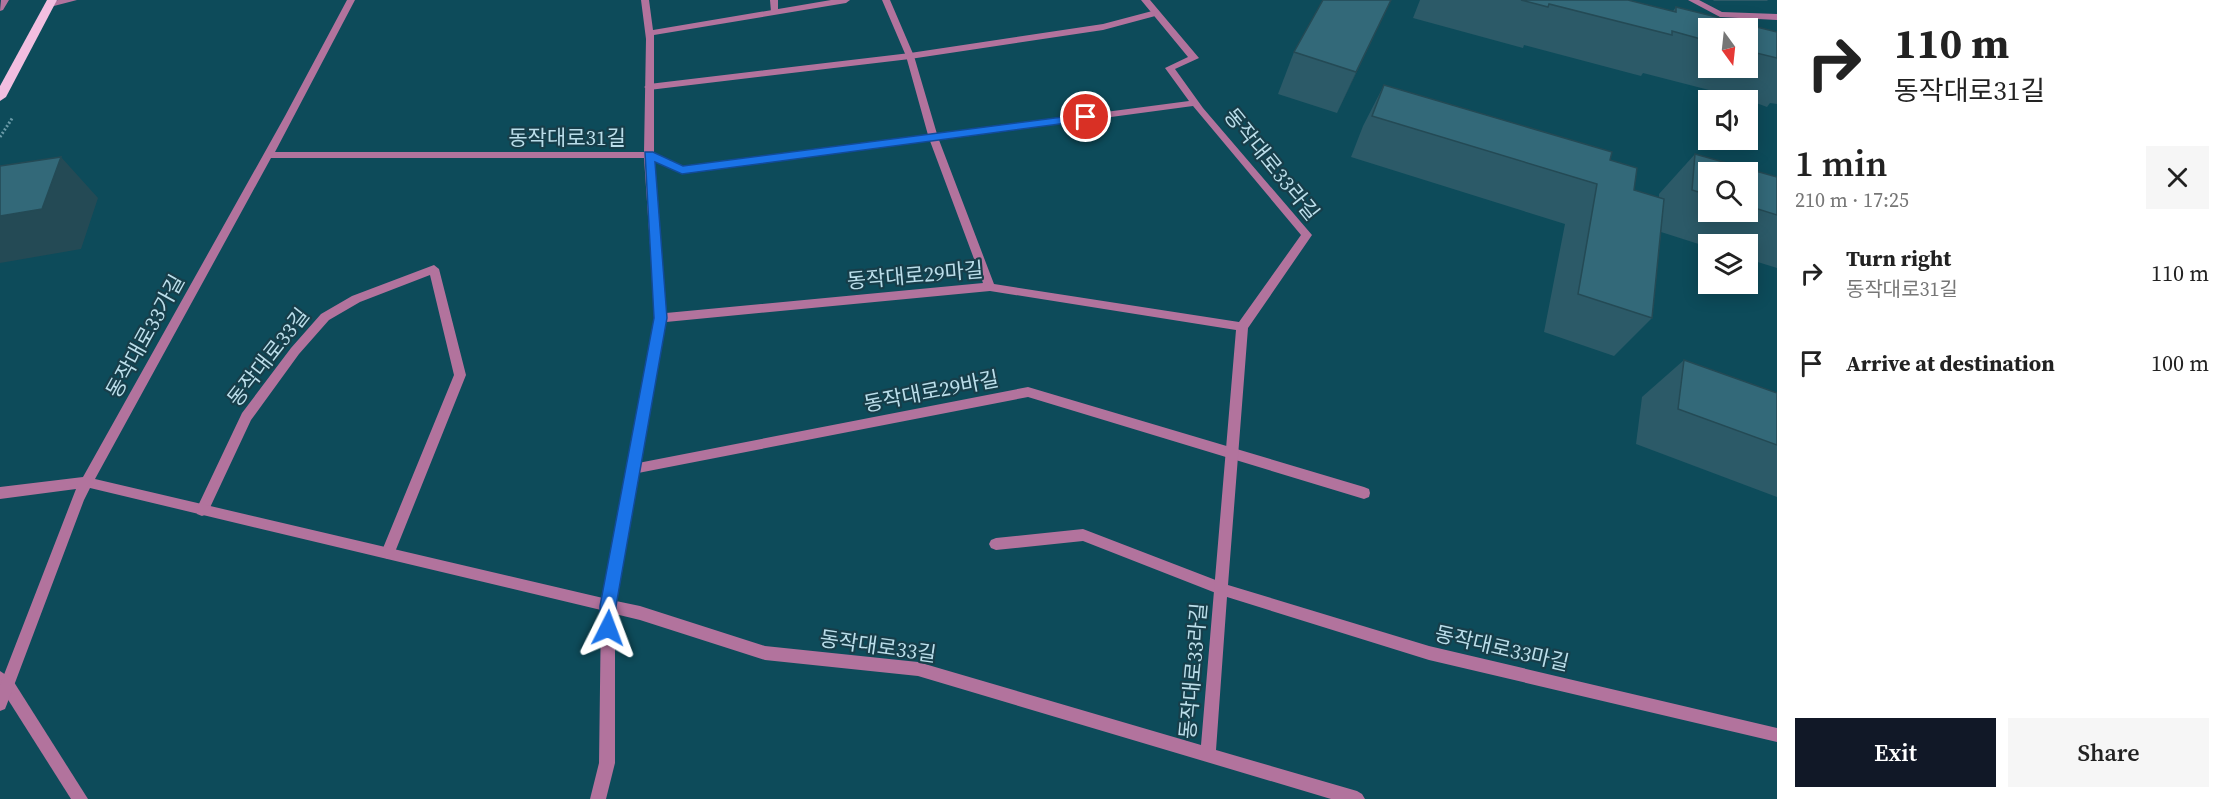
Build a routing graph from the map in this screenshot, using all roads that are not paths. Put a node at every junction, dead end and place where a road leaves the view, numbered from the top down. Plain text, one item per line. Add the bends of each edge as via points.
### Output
1 (5, 0) edge
2 (73, 0) edge
3 (351, 0) edge
4 (645, 0) edge
5 (774, 0) edge
6 (846, 0) edge
7 (886, 0) edge
8 (1145, 0) edge
9 (1692, 0) edge
10 (51, 2) edge
11 (0, 8) edge
12 (775, 12) junction
13 (1156, 13) junction
14 (1777, 17) edge
15 (649, 33) junction
16 (910, 56) junction
17 (649, 87) junction
18 (0, 97) edge
19 (1196, 103) junction
20 (933, 137) junction
21 (268, 155) junction
22 (649, 155) junction
23 (990, 287) junction
24 (661, 318) junction
25 (1242, 327) junction
26 (1232, 452) junction
27 (633, 469) junction
28 (86, 482) junction
29 (0, 493) edge
30 (1364, 493) dead end
31 (202, 510) junction
32 (996, 544) dead end
33 (388, 553) junction
34 (1221, 589) junction
35 (608, 606) junction
36 (3, 681) edge
37 (0, 704) edge
38 (1777, 735) edge
39 (1208, 756) junction
40 (80, 799) edge
41 (598, 799) edge
42 (1358, 799) edge

1 - 11 street
2 - 10 street
3 - 21 street, 동작대로33가길
4 - 15 street
5 - 12 street
6 - 12 street
7 - 16 street
8 - 13 street, 동작대로33라길
9 - 14 street via 1720,14
10 - 18 main road
12 - 15 street
13 - 16 street via 1104,27
13 - 19 street, 동작대로33라길 via 1194,58 1170,68
15 - 17 street
16 - 17 street
16 - 20 street
17 - 22 street
19 - 20 street, 동작대로31길
19 - 25 street, 동작대로33라길 via 1307,235
20 - 22 street, 동작대로31길 via 682,170
20 - 23 street
21 - 22 street, 동작대로31길
21 - 28 street, 동작대로33가길
22 - 24 street
23 - 24 street, 동작대로29마길
23 - 25 street, 동작대로29마길
24 - 27 street
25 - 26 street, 동작대로33라길
26 - 27 street, 동작대로29바길 via 1028,392
26 - 30 street
26 - 34 street, 동작대로33라길
27 - 35 street
28 - 29 street, 동작대로33길
28 - 31 street, 동작대로33길
28 - 36 street, 동작대로33가길
31 - 33 street, 동작대로33길
31 - 33 street, 동작대로33길 via 246,417 325,317 357,299 434,269 460,375
32 - 34 street, 동작대로33라길 via 1083,535
33 - 35 street, 동작대로33길
34 - 38 street, 동작대로33마길 via 1429,653
34 - 39 street, 동작대로33라길
35 - 39 street, 동작대로33길 via 765,653 918,669
35 - 41 street via 607,763
36 - 37 street, 동작대로33가길
36 - 40 street
39 - 42 street, 동작대로33길

